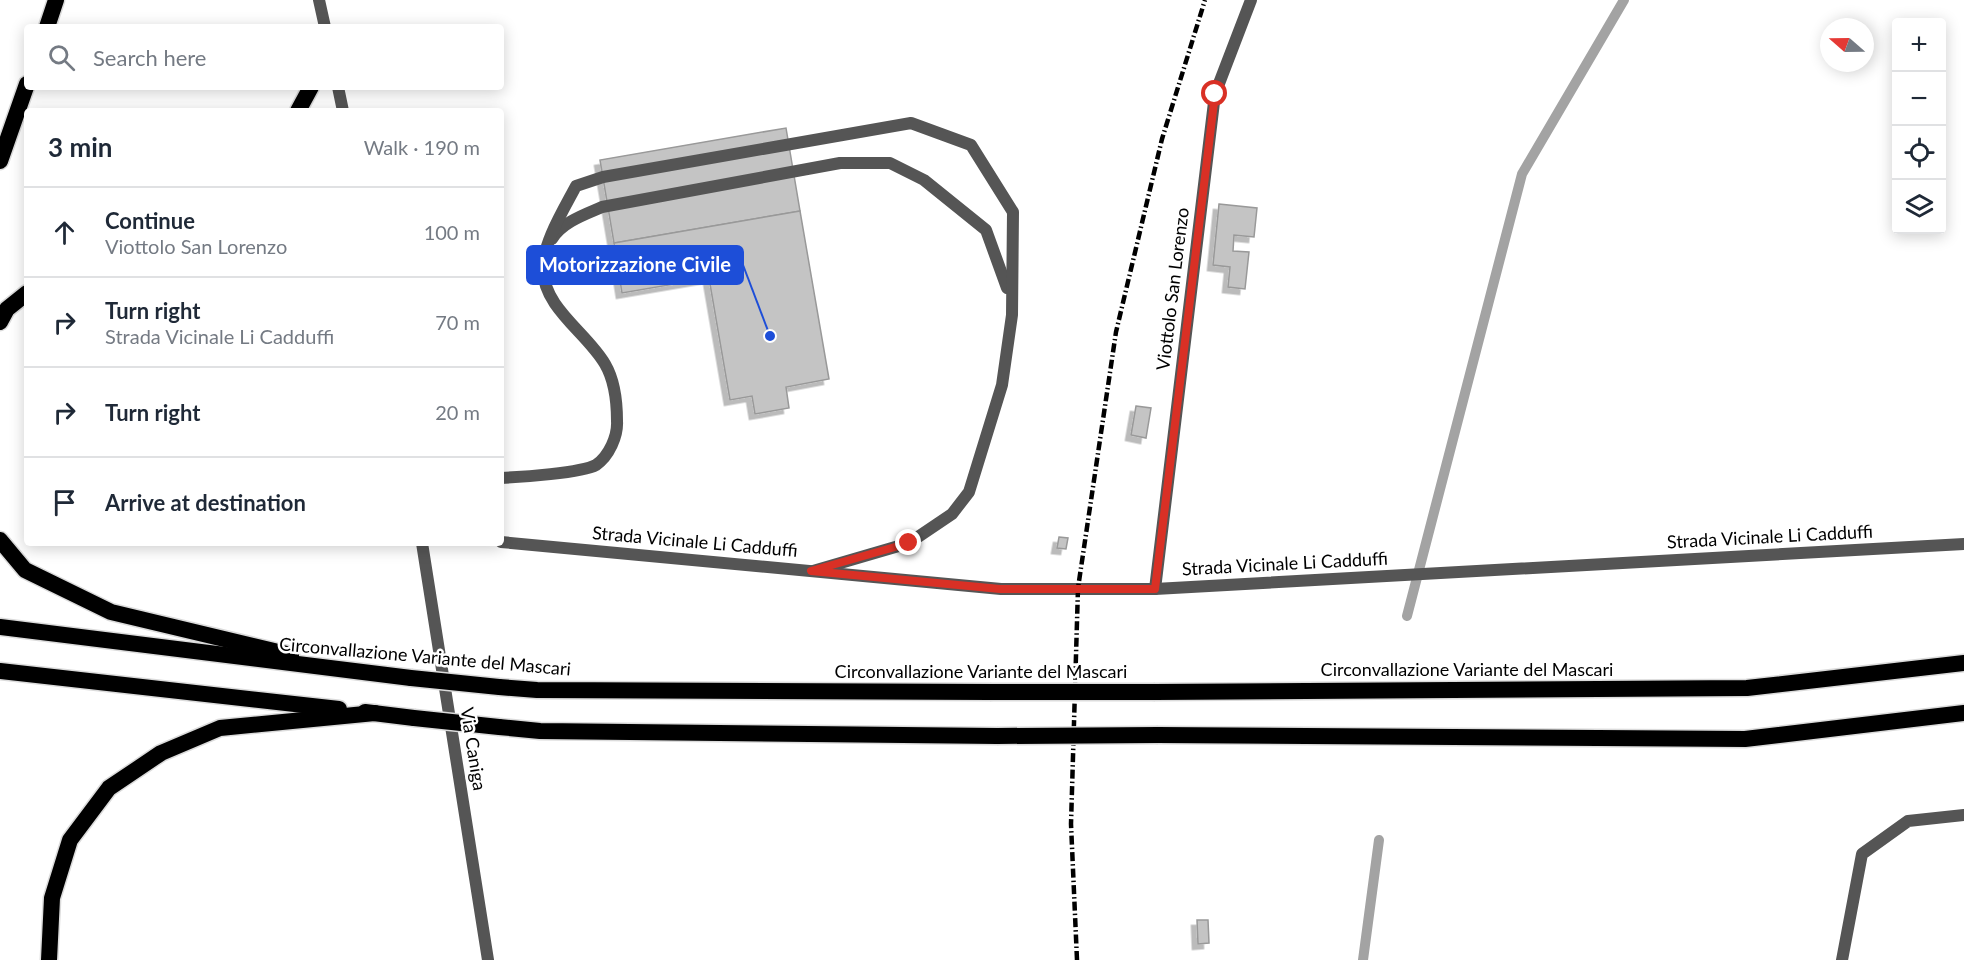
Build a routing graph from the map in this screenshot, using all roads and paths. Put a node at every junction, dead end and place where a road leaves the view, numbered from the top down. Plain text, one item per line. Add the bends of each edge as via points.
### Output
1 (57, 0) edge
2 (318, 0) edge
3 (1251, 0) edge
4 (48, 24) edge
5 (324, 24) edge
6 (25, 90) edge
7 (309, 90) edge
8 (339, 90) edge
9 (300, 108) edge
10 (342, 108) edge
11 (0, 161) edge
12 (549, 243) junction
13 (24, 295) edge
14 (1012, 315) junction
15 (0, 322) edge
16 (504, 478) edge
17 (0, 540) edge
18 (504, 542) edge
19 (1964, 544) edge
20 (422, 546) edge
21 (811, 571) junction
22 (1155, 589) junction
23 (0, 627) edge
24 (1964, 663) edge
25 (0, 671) edge
26 (374, 675) junction
27 (375, 713) junction
28 (1964, 713) edge
29 (1964, 815) edge
30 (49, 960) edge
31 (488, 960) edge
32 (1842, 960) edge

1 - 4 highway
2 - 5 street
3 - 22 street, Viottolo San Lorenzo via 1215,94
6 - 11 highway
7 - 9 highway
8 - 10 street
12 - 14 street via 556,232 602,207 840,163 890,163 924,180 986,230 1006,279
12 - 14 street via 576,186 603,177 912,123 971,145 1013,212
12 - 16 street via 543,270 549,296 605,364 616,395 618,429 610,449 595,465
13 - 15 highway via 7,309
14 - 21 street via 1002,385 969,492 952,514 909,543
17 - 26 highway via 25,570 111,612
18 - 21 street, Strada Vicinale Li Cadduffi
19 - 22 street, Strada Vicinale Li Cadduffi
20 - 31 street, Via Caniga
21 - 22 street, Strada Vicinale Li Cadduffi via 1000,589
23 - 26 highway, Circonvallazione Variante del Mascari
24 - 26 highway, Circonvallazione Variante del Mascari, bridge via 1747,688 1155,692 537,690
25 - 27 highway
27 - 28 highway, bridge via 540,731 1745,739
27 - 30 highway via 220,728 161,753 109,788 70,840 52,898
29 - 32 street via 1908,821 1862,854

